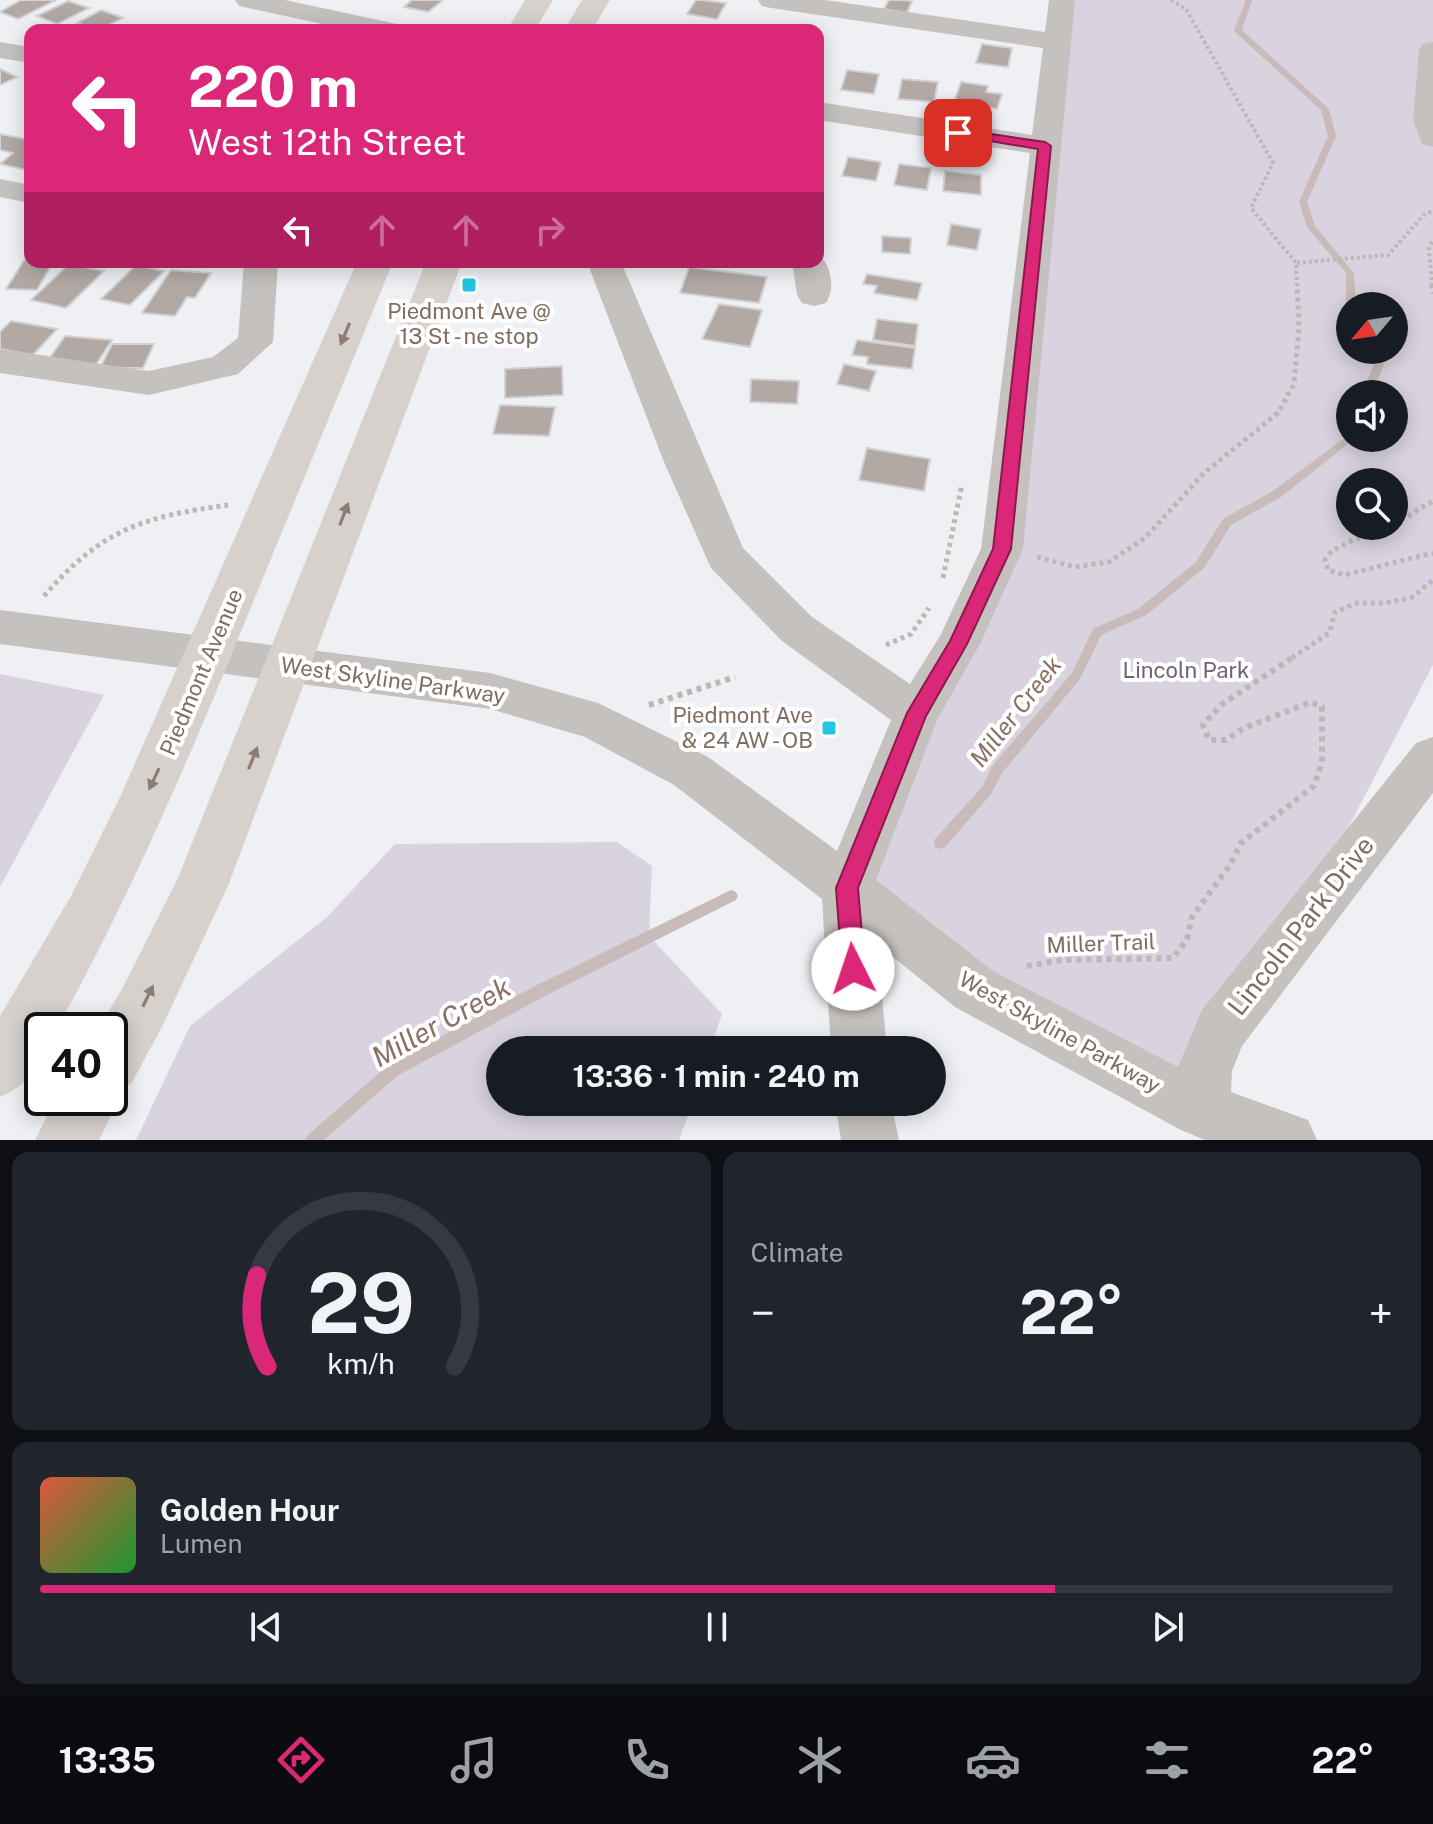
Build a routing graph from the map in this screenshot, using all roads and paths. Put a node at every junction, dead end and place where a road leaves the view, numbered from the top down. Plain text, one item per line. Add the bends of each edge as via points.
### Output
1 (539, 0) edge
2 (596, 0) edge
3 (771, 0) edge
4 (1062, 0) edge
5 (1171, 0) edge
6 (255, 9) edge
7 (349, 24) edge
8 (525, 24) edge
9 (582, 24) edge
10 (1057, 42) junction
11 (0, 50) edge
12 (1433, 50) edge
13 (24, 54) edge
14 (824, 112) edge
15 (1433, 138) edge
16 (1045, 146) junction
17 (0, 188) edge
18 (24, 193) edge
19 (1433, 211) edge
20 (1433, 240) edge
21 (1296, 263) junction
22 (261, 268) edge
23 (372, 268) edge
24 (442, 268) edge
25 (606, 268) edge
26 (1433, 294) edge
27 (0, 361) edge
28 (962, 484) dead end
29 (1433, 501) edge
30 (199, 508) dead end
31 (1408, 516) edge
32 (1357, 540) edge
33 (1002, 549) junction
34 (1433, 553) edge
35 (1433, 580) edge
36 (940, 584) dead end
37 (935, 596) dead end
38 (22, 621) edge
39 (873, 641) dead end
40 (735, 677) dead end
41 (917, 713) junction
42 (598, 722) junction
43 (1433, 757) edge
44 (847, 888) junction
45 (1020, 968) dead end
46 (128, 1032) edge
47 (858, 1036) edge
48 (0, 1068) edge
49 (1201, 1110) junction
50 (79, 1116) edge
51 (866, 1116) edge
52 (65, 1140) edge
53 (870, 1140) edge
54 (1288, 1140) edge

1 - 8 highway
2 - 9 highway
3 - 10 street
4 - 10 street
5 - 21 path via 1186,9 1273,163 1251,208
6 - 7 street
10 - 16 street
11 - 13 street
12 - 15 street via 1428,120
14 - 16 street
16 - 33 street
17 - 18 street
19 - 21 path via 1388,255
20 - 26 path
21 - 33 path via 1299,327 1294,384 1278,413 1204,473 1145,538 1109,562 1075,567
22 - 27 street via 255,342 225,366 149,383
23 -> 48 highway, Piedmont Avenue via 163,760 99,895 35,1015
46 -> 24 highway via 201,886
25 - 41 street via 726,557 797,629
28 - 36 path
29 - 31 path
30 - 38 path via 154,516 110,533 72,563
32 - 34 path via 1332,551 1325,560 1328,570 1344,575
33 - 41 street via 958,644
35 - 45 path, Miller Trail via 1411,598 1357,603 1335,612 1329,633 1209,716 1203,725 1209,740 1226,740 1311,702 1322,707 1322,762 1314,786 1241,843 1192,917 1187,939 1173,958 1044,961
37 - 39 path via 911,634 886,645
38 - 42 street, West Skyline Parkway via 490,691
40 - 42 path
41 - 44 street
42 - 44 street, West Skyline Parkway via 691,771
43 - 49 street, Lincoln Park Drive via 1221,1029 1204,1071
44 - 47 street
44 - 49 street, West Skyline Parkway via 974,989
49 - 54 street, West Skyline Parkway
50 - 52 highway
51 - 53 street

